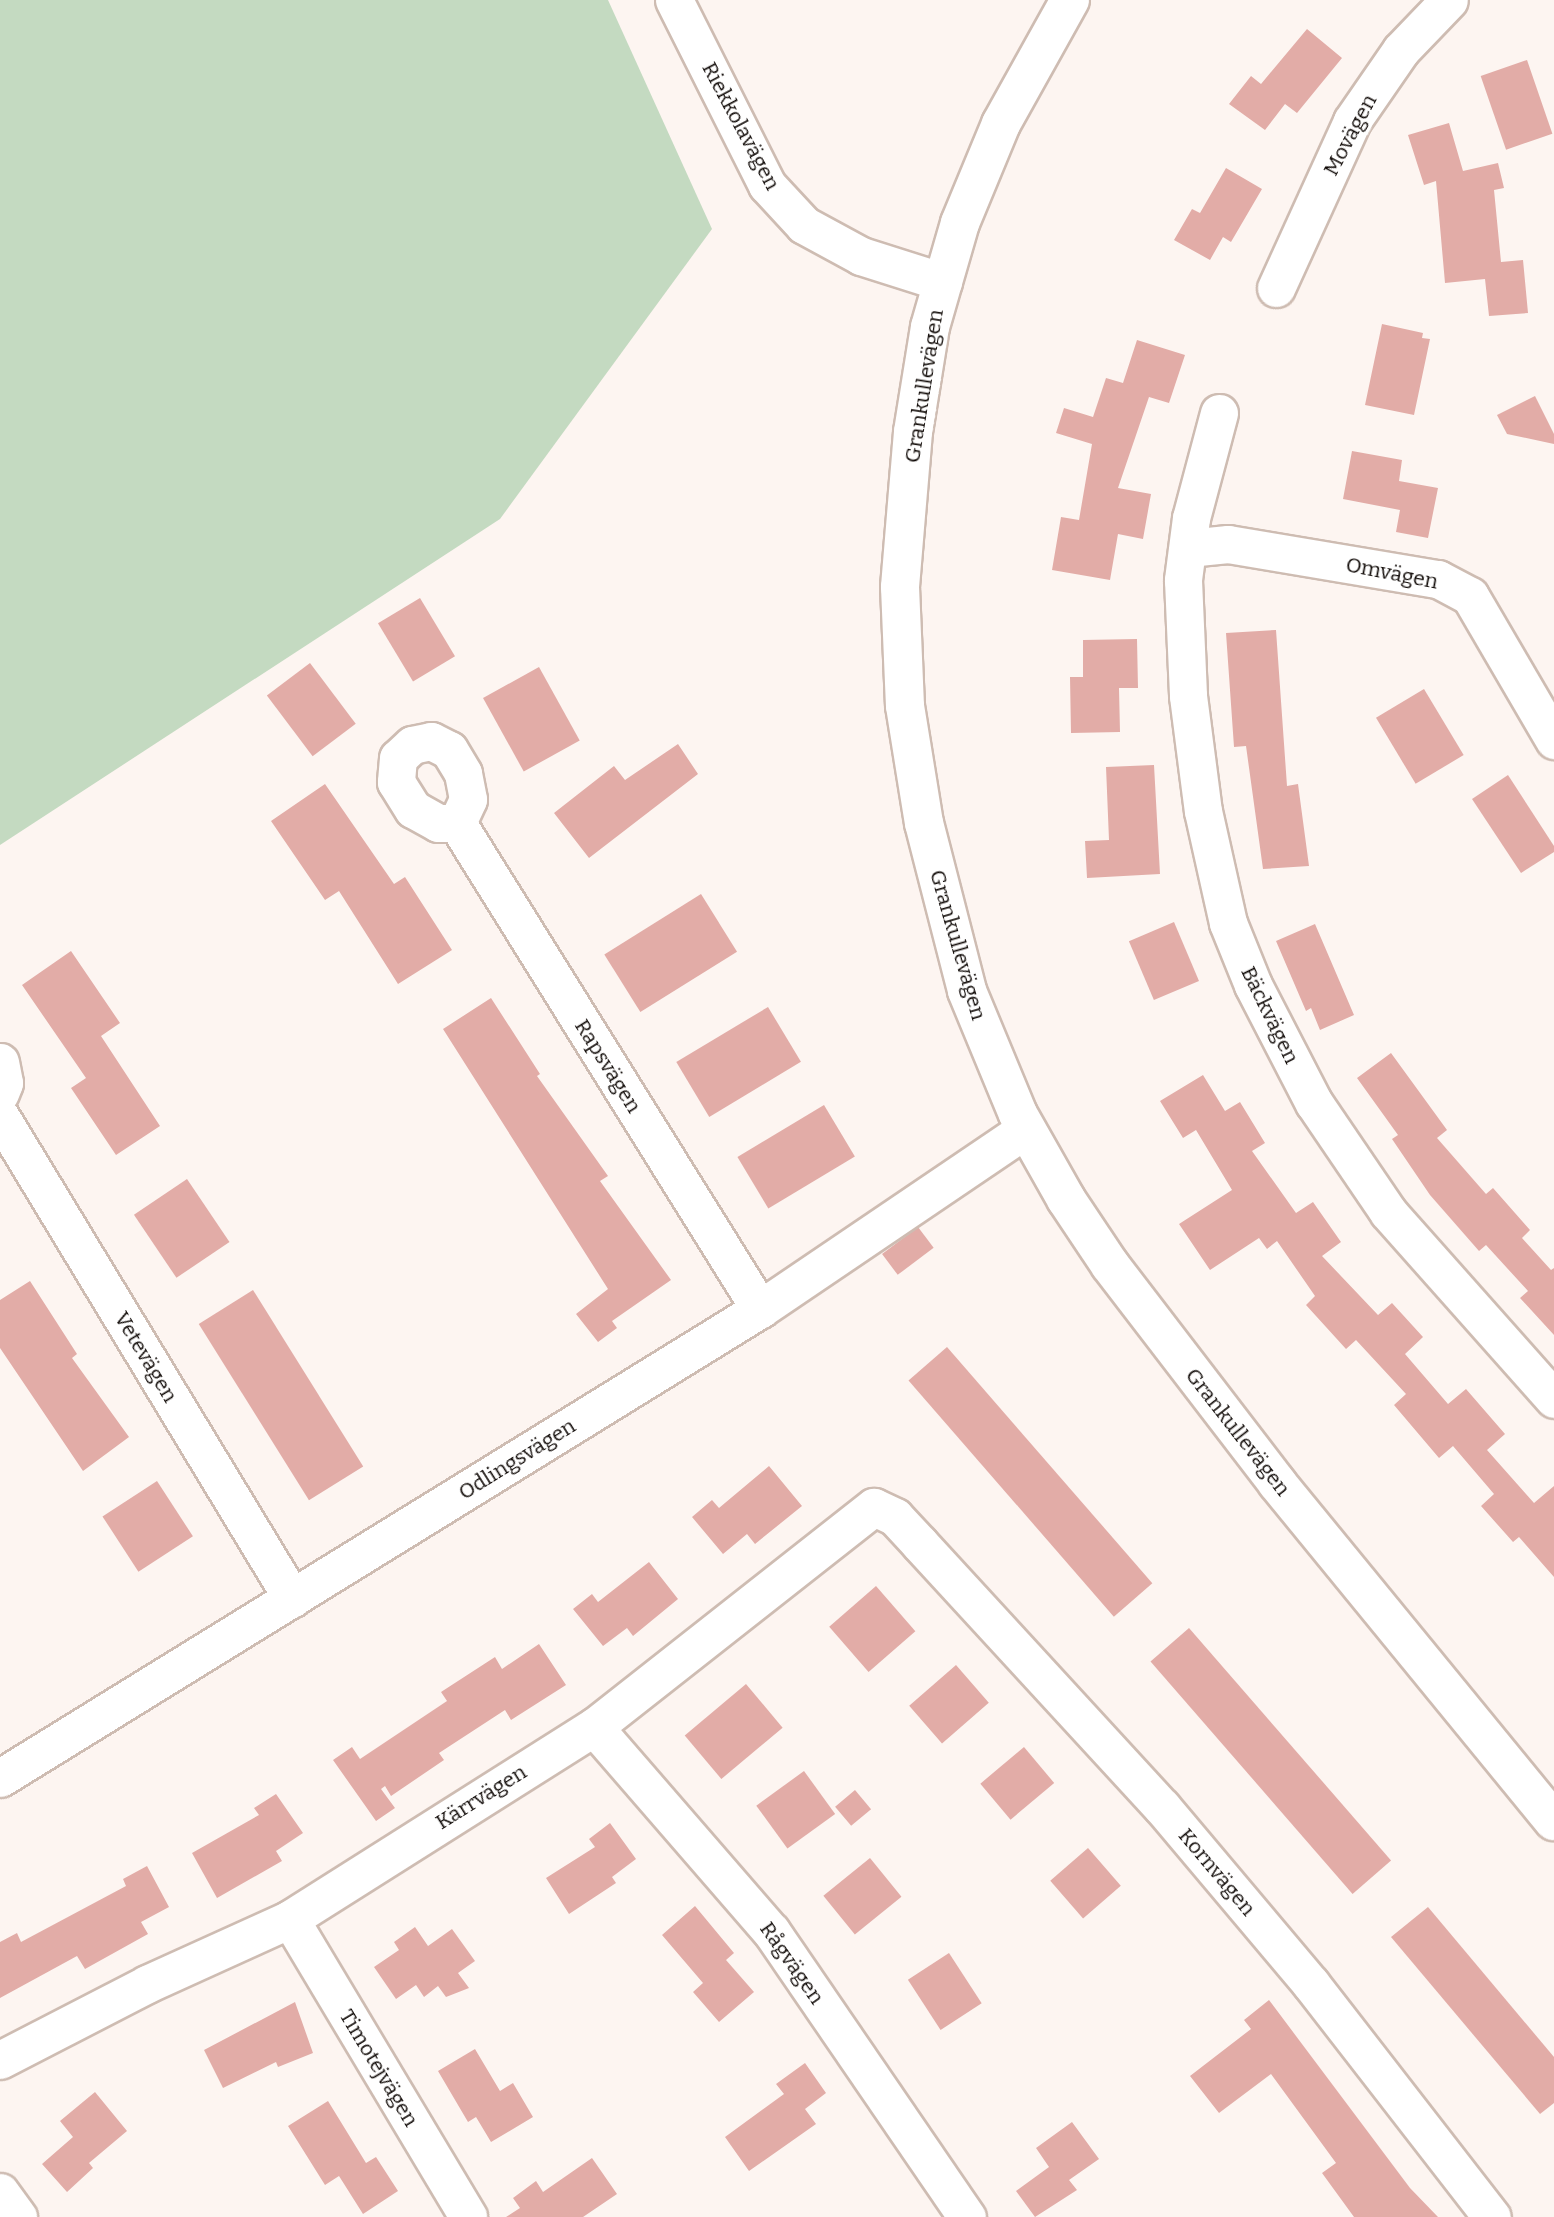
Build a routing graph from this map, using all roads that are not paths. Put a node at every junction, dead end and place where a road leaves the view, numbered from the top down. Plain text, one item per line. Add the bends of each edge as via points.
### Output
1 (674, 0) edge
2 (1070, 0) edge
3 (1449, 0) edge
4 (943, 282) junction
5 (1276, 288) dead end
6 (1219, 413) dead end
7 (1188, 548) junction
8 (1554, 740) edge
9 (457, 823) dead end
10 (0, 1062) edge
11 (0, 1093) edge
12 (0, 1116) edge
13 (1026, 1129) junction
14 (760, 1309) junction
15 (1554, 1399) edge
16 (920, 1544) joint
17 (292, 1598) junction
18 (594, 1727) junction
19 (0, 1778) edge
20 (1554, 1821) edge
21 (290, 1919) junction
22 (0, 2060) edge
23 (0, 2192) edge
24 (18, 2217) edge
25 (468, 2217) edge
26 (967, 2217) edge
27 (1492, 2217) edge

1 - 4 street, Riekkolavägen via 767,185 804,225 861,256
2 - 4 street, Grankullevägen via 1001,124 960,223
3 - 5 street, Movägen via 1401,50 1352,121
4 - 13 street, Grankullevägen via 930,327 913,432 901,587 905,706 924,824 967,991
6 - 7 street, Bäckvägen via 1191,518
7 - 8 street, Omvägen via 1228,544 1438,579 1460,590 1470,596 1491,626
7 - 15 street, Bäckvägen via 1183,580 1188,696 1203,811 1228,923 1253,985 1314,1103 1388,1212
9 - 14 street, Rapsvägen
10 - 11 street
12 - 17 street, Vetevägen
13 - 14 street, Odlingsvägen
13 - 20 street, Grankullevägen via 1103,1254 1193,1375
14 - 17 street, Odlingsvägen
16 - 18 street, Kärrvägen via 895,1517 874,1507
16 - 27 street, Kornvägen via 1162,1807 1311,1984
17 - 19 street, Odlingsvägen
18 - 21 street, Kärrvägen
18 - 26 street, Rågvägen via 771,1931
21 - 22 street, Kärrvägen
21 - 25 street, Timotejvägen
23 - 24 street

